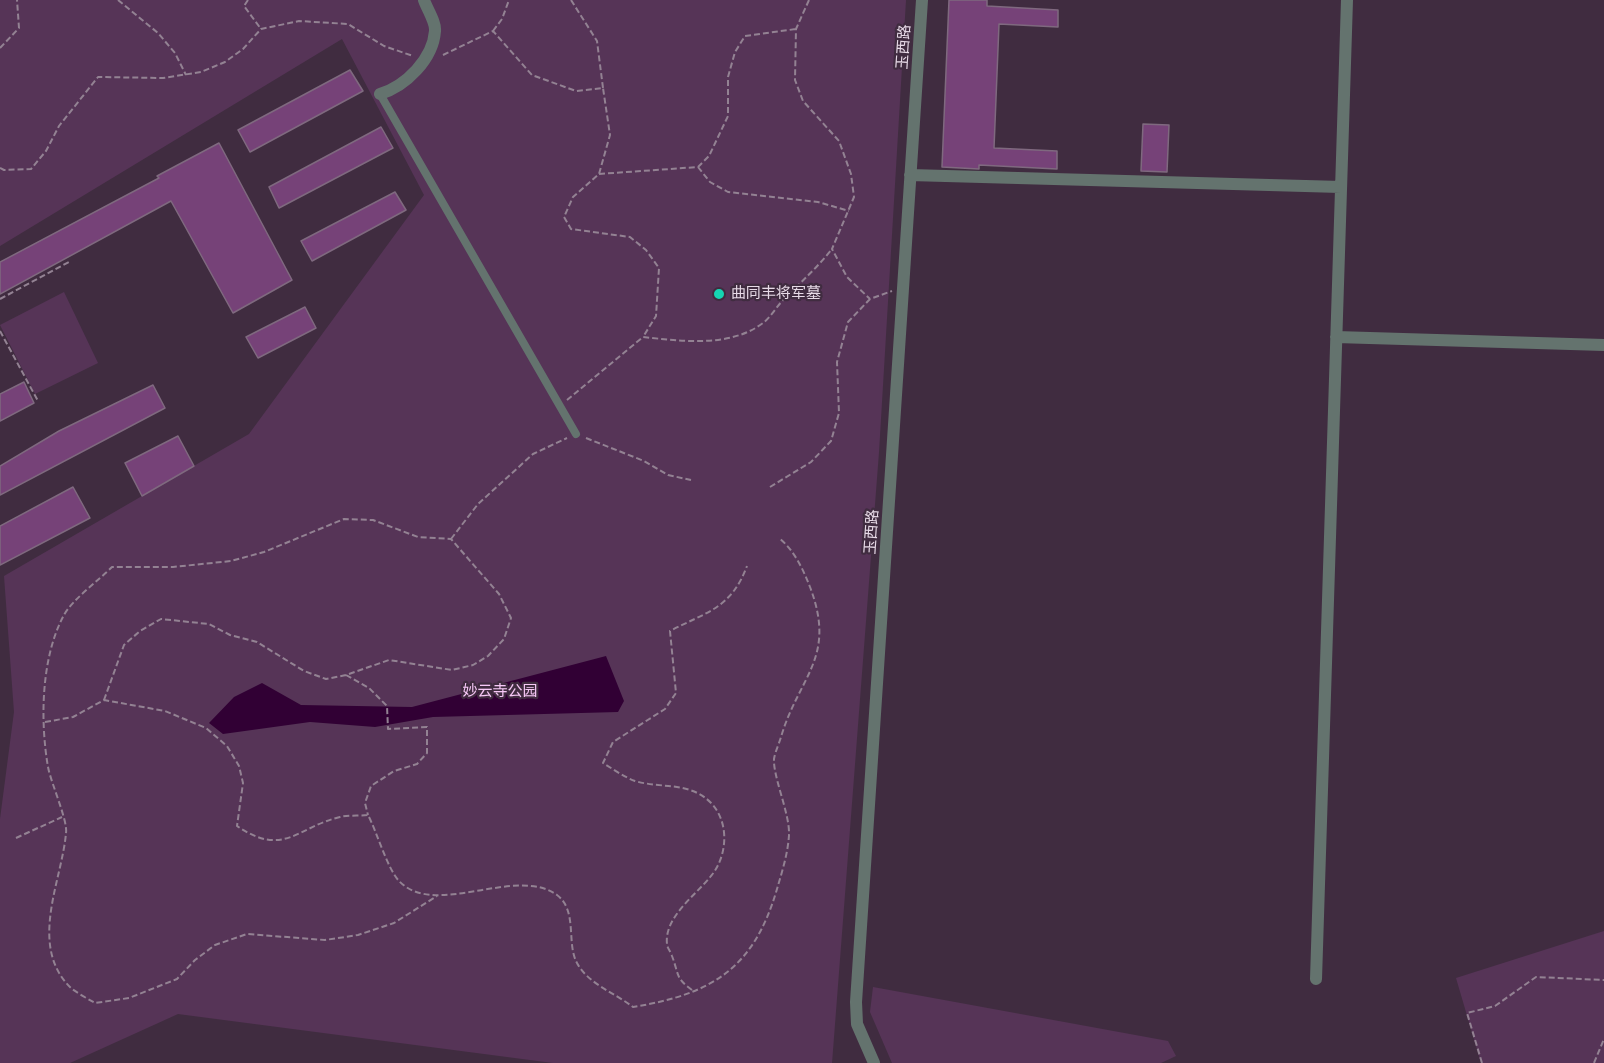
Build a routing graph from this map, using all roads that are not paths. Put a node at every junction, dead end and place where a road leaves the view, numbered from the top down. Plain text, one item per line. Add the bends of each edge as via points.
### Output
1 (424, 0) edge
2 (922, 0) edge
3 (1347, 0) edge
4 (380, 94) joint
5 (910, 175) junction
6 (1341, 187) junction
7 (1336, 337) junction
8 (1604, 345) edge
9 (576, 434) road end
10 (1316, 979) dead end
11 (874, 1063) edge

1 - 4 street via 436,29 428,58 396,89
2 - 5 street, 玉西路
3 - 6 street
4 - 9 lane
5 - 6 street
5 - 11 street, 玉西路 via 856,1002 857,1024
6 - 7 street
7 - 8 street
7 - 10 street

